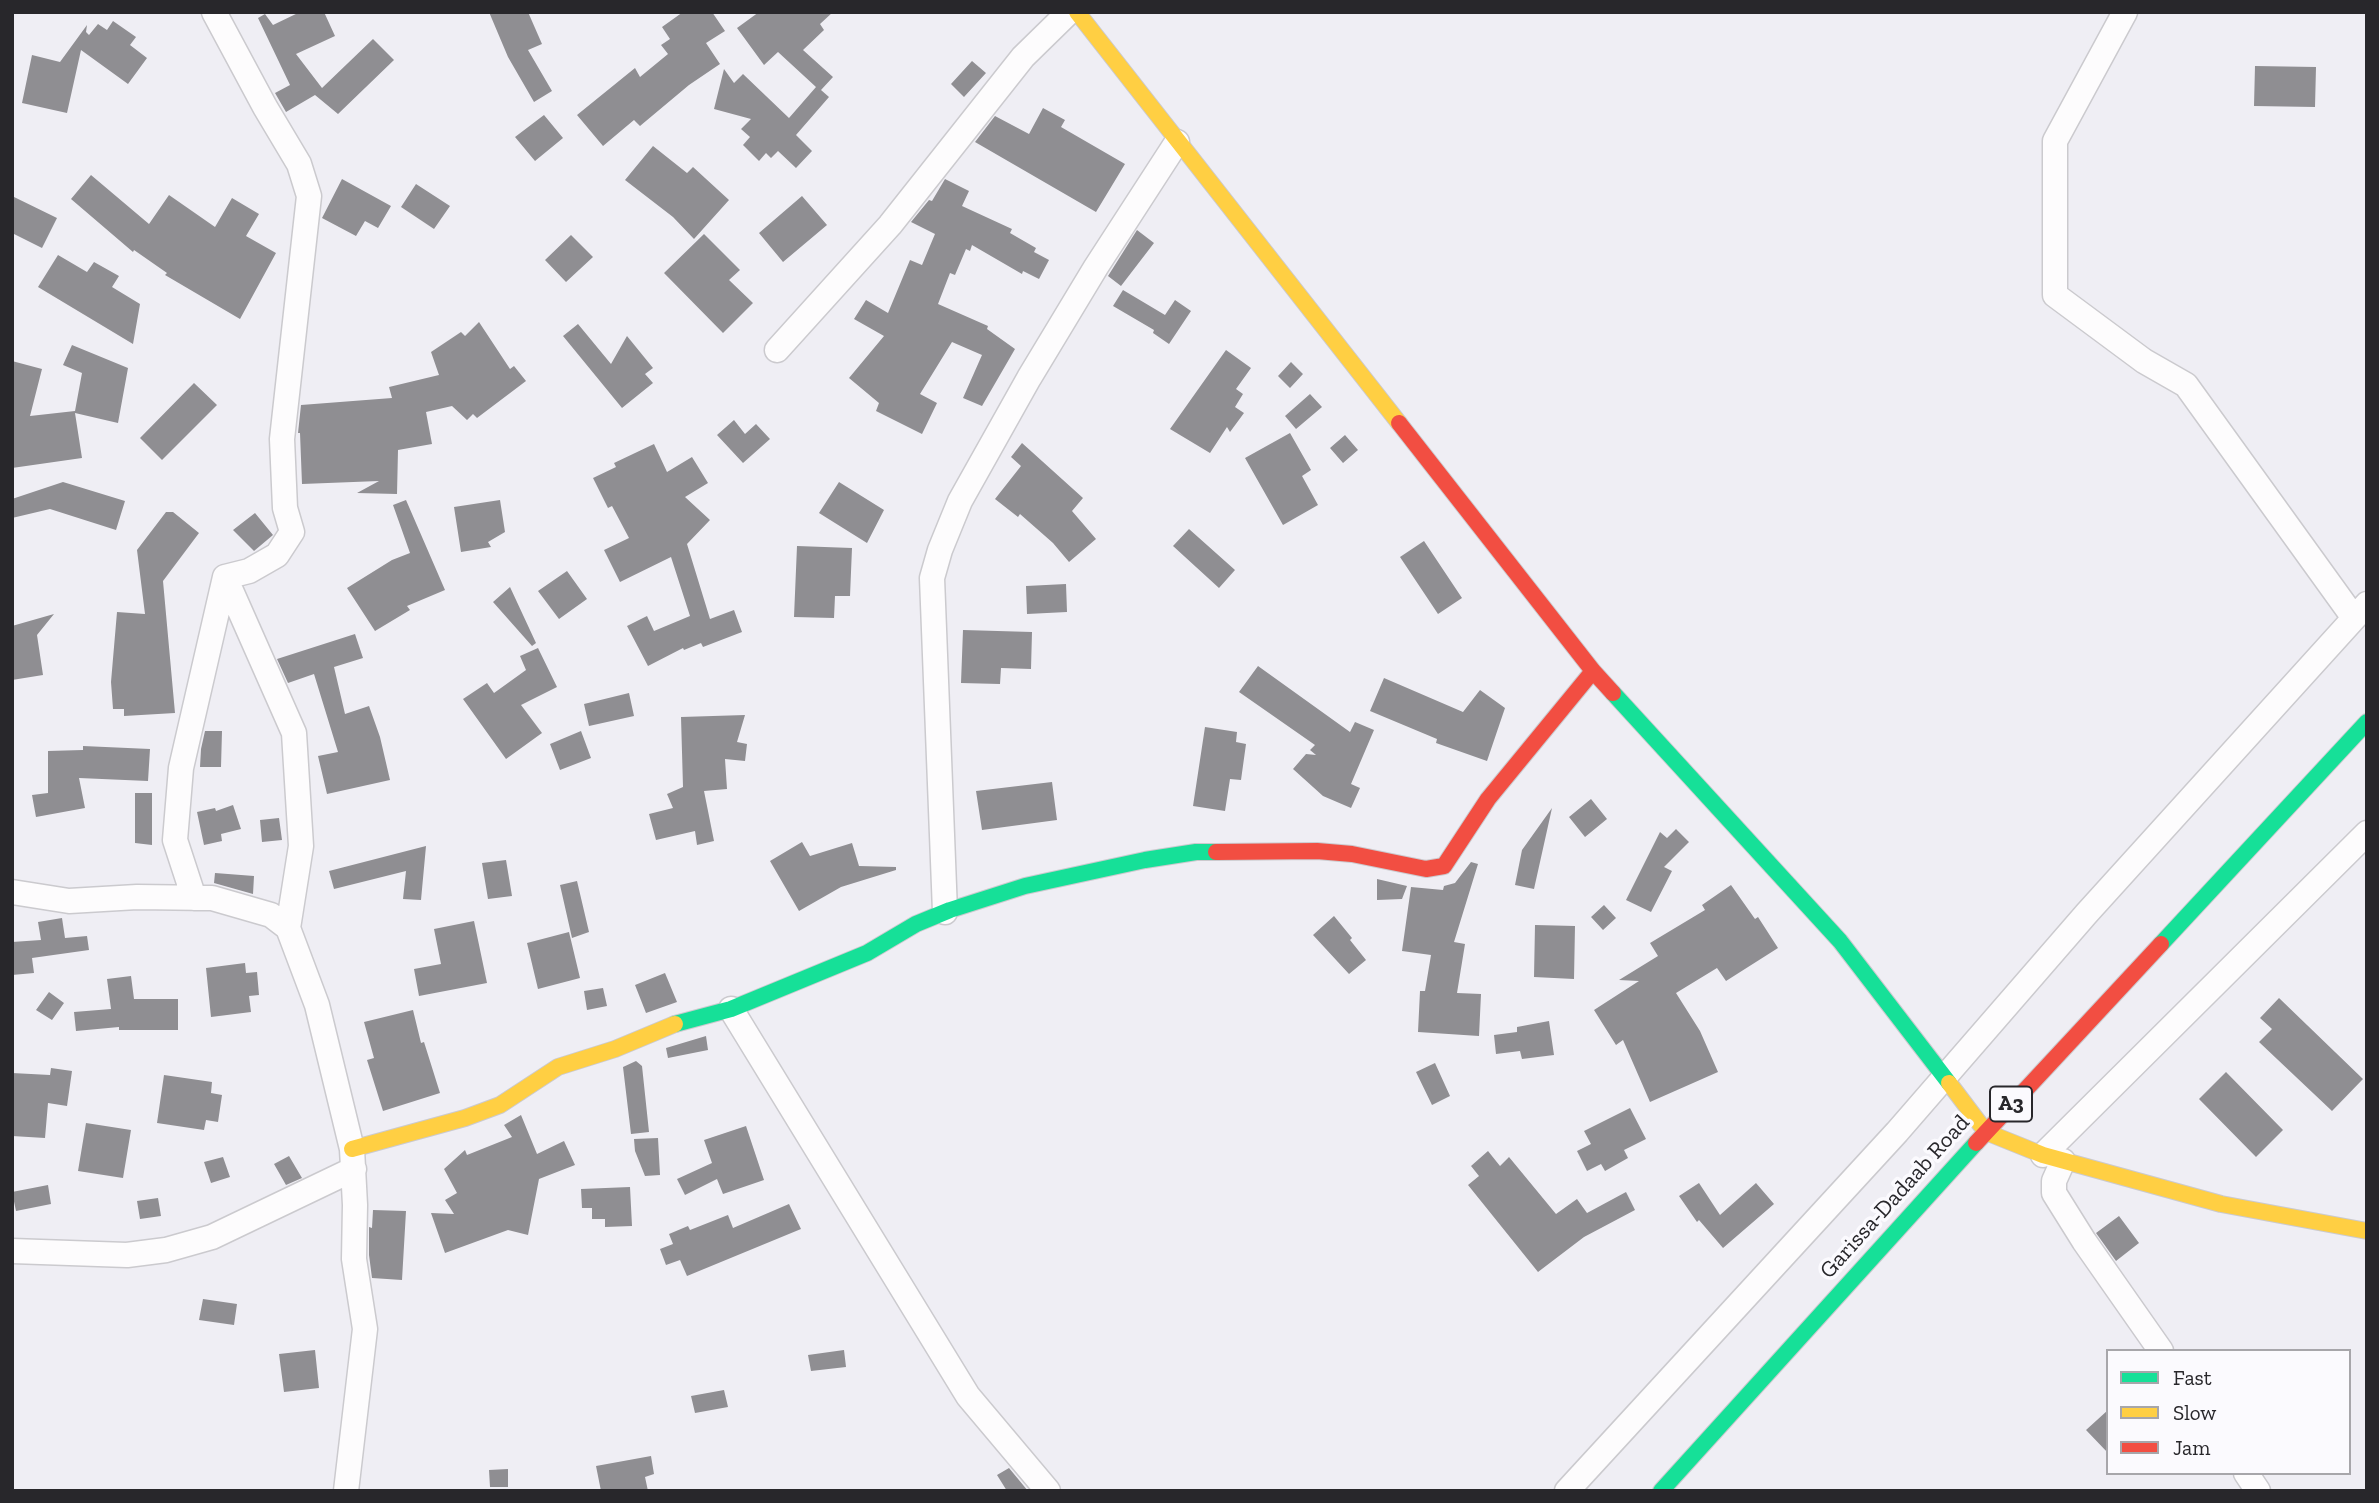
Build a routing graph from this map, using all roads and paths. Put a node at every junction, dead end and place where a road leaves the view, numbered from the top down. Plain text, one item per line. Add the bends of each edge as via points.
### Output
1 (214, 12) edge
2 (1069, 12) edge
3 (1077, 12) edge
4 (2124, 12) edge
5 (1177, 142) junction
6 (777, 350) dead end
7 (225, 577) junction
8 (2360, 611) edge
9 (1593, 671) junction
10 (2367, 722) edge
11 (2367, 832) edge
12 (12, 892) edge
13 (194, 898) junction
14 (945, 912) junction
15 (288, 928) junction
16 (731, 1009) junction
17 (1944, 1076) junction
18 (1986, 1132) junction
19 (2053, 1158) junction
20 (353, 1159) junction
21 (2367, 1231) edge
22 (14, 1248) edge
23 (2160, 1349) edge
24 (2247, 1475) edge
25 (346, 1491) edge
26 (1048, 1491) edge
27 (1567, 1491) edge
28 (1661, 1491) edge
29 (2258, 1491) edge

1 - 7 street via 299,164 309,196 282,439 285,508 292,532 277,555 249,571
2 - 6 street via 1023,57 890,225
3 - 5 main road
4 - 8 street via 2055,141 2055,295 2186,385
5 - 9 main road
5 - 14 street via 1029,378 960,501 940,550 932,578
7 - 13 street via 181,768 175,840
7 - 15 street via 294,733 301,846
8 - 17 street
9 - 14 main road via 1488,799 1444,866 1426,869 1317,851 1196,852 1025,886
9 - 17 main road via 1840,941
10 - 18 main road, Garissa-Dadaab Road / A3
11 - 19 street
12 - 13 street via 69,901
13 - 15 street via 237,904 271,915
14 - 16 main road via 867,953
15 - 20 street via 317,1004
16 - 20 main road via 666,1026 558,1067 500,1105
16 - 26 street via 968,1396
17 - 18 main road
17 - 27 street
18 - 19 main road
18 - 28 main road, Garissa-Dadaab Road / A3
19 - 21 main road via 2221,1204
19 - 23 street via 2054,1193
20 - 22 street via 212,1237 166,1250 127,1255
20 - 25 street via 354,1259 365,1329
24 - 29 street

